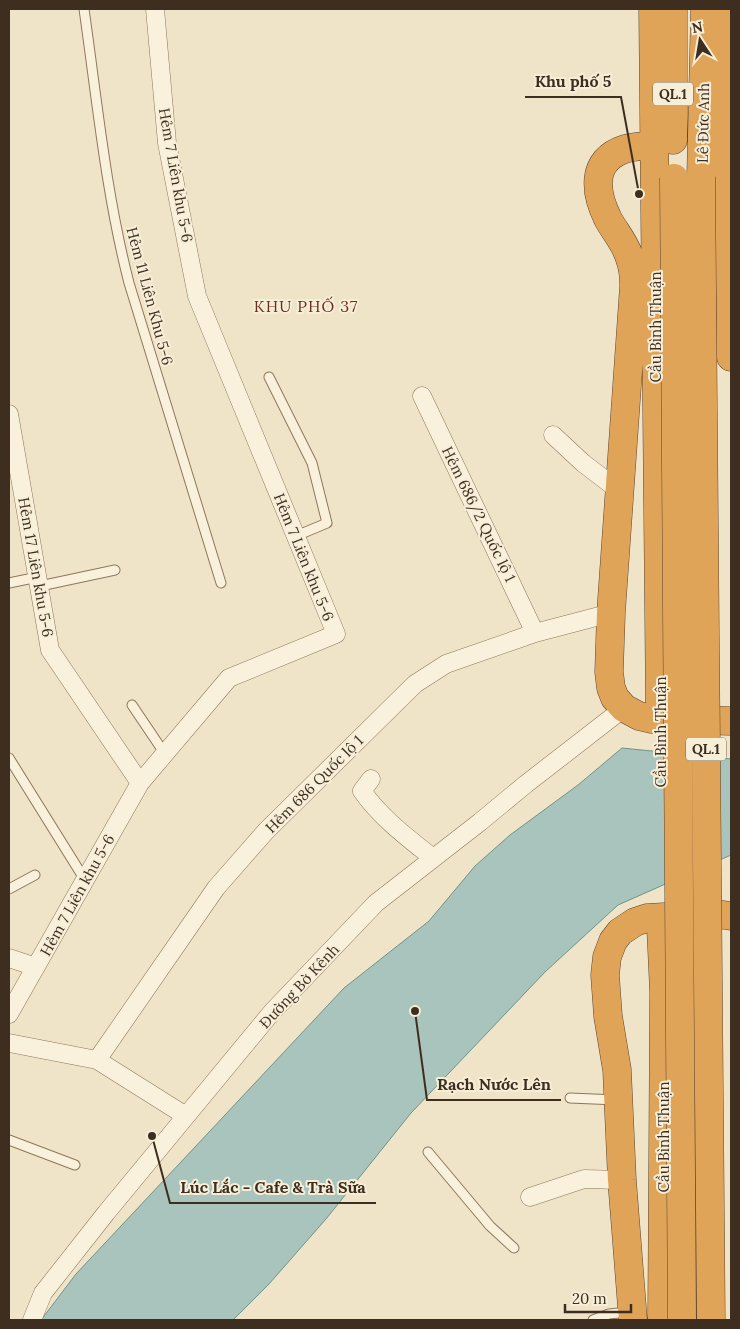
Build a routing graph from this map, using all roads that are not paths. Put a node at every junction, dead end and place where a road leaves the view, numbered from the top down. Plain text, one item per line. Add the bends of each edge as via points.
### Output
1 (84, 9) edge
2 (155, 9) edge
3 (653, 9) edge
4 (673, 9) edge
5 (705, 9) edge
6 (731, 9) edge
7 (729, 137) edge
8 (655, 144) junction
9 (674, 178) joint
10 (731, 357) edge
11 (269, 377) dead end
12 (422, 396) dead end
13 (9, 414) edge
14 (553, 435) dead end
15 (621, 492) junction
16 (296, 536) junction
17 (115, 570) dead end
18 (39, 582) junction
19 (9, 583) edge
20 (221, 583) dead end
21 (611, 613) junction
22 (535, 633) junction
23 (132, 705) dead end
24 (624, 708) junction
25 (731, 721) edge
26 (165, 754) junction
27 (9, 758) edge
28 (371, 779) dead end
29 (140, 783) junction
30 (433, 858) junction
31 (35, 875) dead end
32 (85, 880) junction
33 (9, 889) edge
34 (731, 916) edge
35 (9, 958) edge
36 (36, 966) junction
37 (9, 1014) edge
38 (9, 1043) edge
39 (97, 1060) junction
40 (570, 1098) dead end
41 (619, 1100) junction
42 (186, 1116) junction
43 (9, 1140) edge
44 (428, 1152) dead end
45 (75, 1165) dead end
46 (622, 1180) junction
47 (530, 1197) dead end
48 (514, 1248) dead end
49 (632, 1316) edge
50 (32, 1320) edge
51 (593, 1320) edge
52 (662, 1320) edge
53 (682, 1320) edge
54 (711, 1320) edge

1 - 20 lane, Hẻm 11 Liên Khu 5-6 via 120,248
2 - 16 street, Hẻm 7 Liên khu 5-6 via 167,143 197,296
3 - 8 highway, QL.1
4 - 9 highway, Lê Đức Anh / QL.1
5 - 54 highway, Lê Đức Anh / QL.1, bridge via 701,177
6 - 7 highway, Lê Đức Anh
7 - 10 highway
8 - 15 highway via 613,154 598,174 601,204 633,268
8 - 52 highway, Cầu Bình Thuận / QL.1 via 664,992
9 - 53 highway, Cầu Bình Thuận / QL.1, bridge
11 - 16 lane via 312,464 326,523
12 - 22 street, Hẻm 686/2 Quốc lộ 1
13 - 18 street, Hẻm 17 Liên khu 5-6
14 - 15 street
15 - 21 highway
16 - 26 street, Hẻm 7 Liên khu 5-6 via 336,634 229,678
17 - 18 lane
18 - 19 lane
18 - 29 street, Hẻm 17 Liên khu 5-6 via 50,650
21 - 22 street, Hẻm 686 Quốc lộ 1
21 - 24 highway via 611,688
22 - 39 street, Hẻm 686 Quốc lộ 1 via 446,664 415,684 266,831 216,888
23 - 26 lane
24 - 25 highway via 652,719
24 - 30 street, Đường Bờ Kênh
26 - 29 street, Hẻm 7 Liên khu 5-6
27 - 32 lane
28 - 30 street via 362,791 369,800 392,826
29 - 32 street, Hẻm 7 Liên khu 5-6
30 - 42 street, Đường Bờ Kênh via 376,903 272,1012
31 - 33 lane
32 - 36 street, Hẻm 7 Liên khu 5-6
34 - 41 highway via 647,918 620,932 613,941 606,957 604,976
35 - 36 street
36 - 37 street, Hẻm 7 Liên khu 5-6
38 - 39 street
39 - 42 street
40 - 41 lane
41 - 46 highway
42 - 50 street, Đường Bờ Kênh via 43,1293
43 - 45 lane
44 - 48 lane via 490,1226
46 - 47 street via 584,1180
46 - 49 highway
49 - 51 lane via 609,1314

